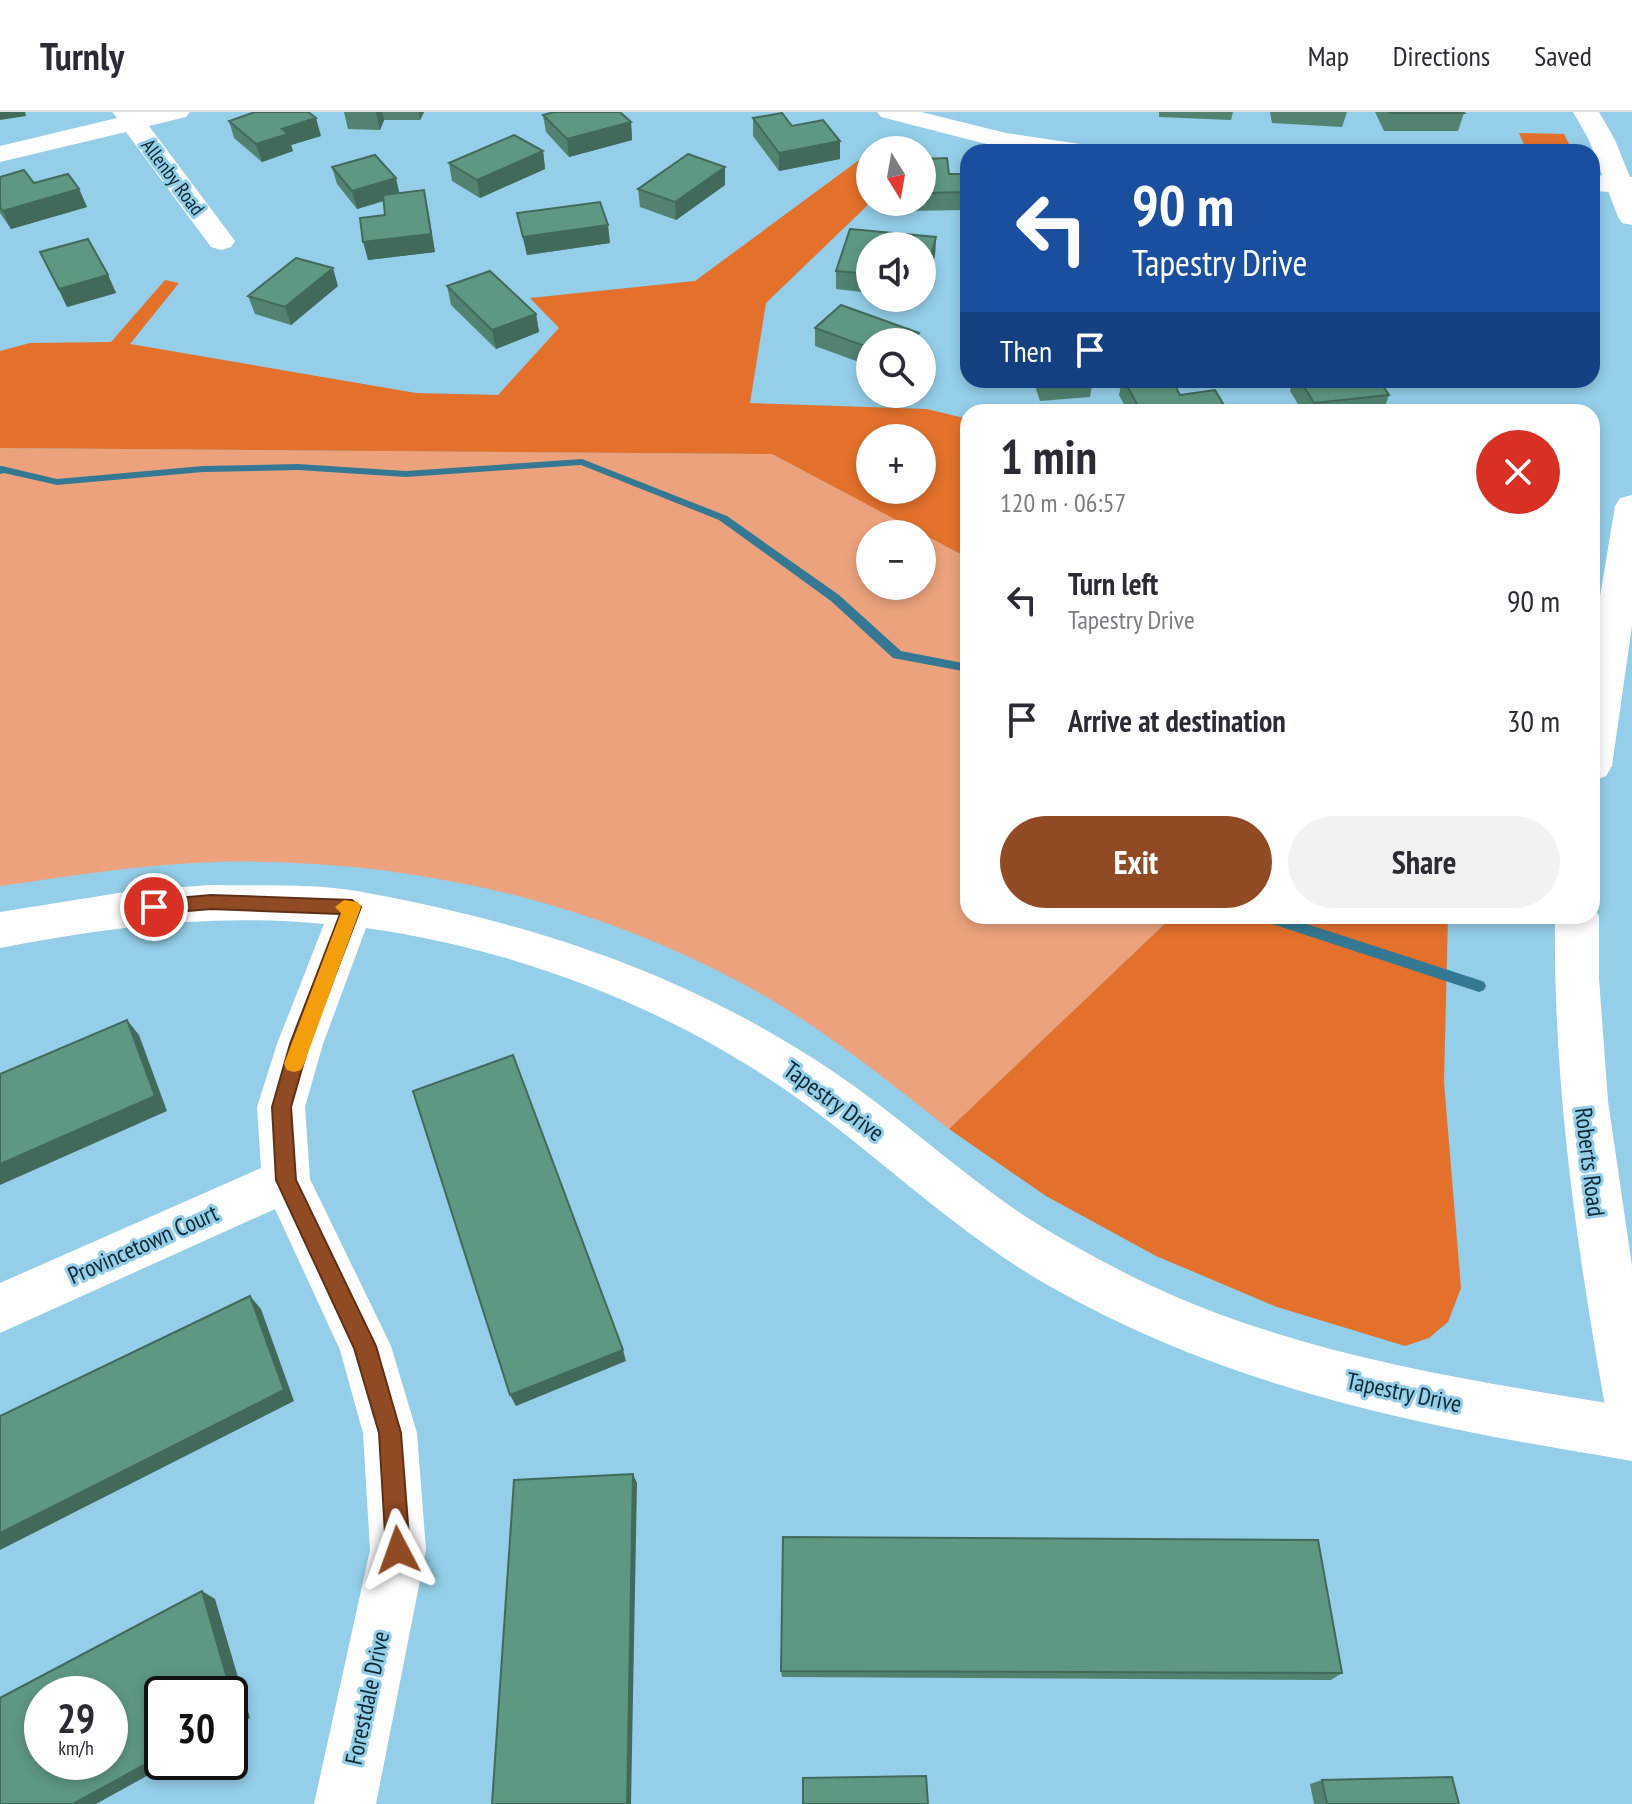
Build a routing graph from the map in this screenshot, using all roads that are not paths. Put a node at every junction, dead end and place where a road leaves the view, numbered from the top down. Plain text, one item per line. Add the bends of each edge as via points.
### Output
1 (177, 112) edge
2 (890, 112) edge
3 (1586, 112) edge
4 (129, 118) edge
5 (1026, 144) edge
6 (0, 154) edge
7 (1600, 183) edge
8 (1626, 185) edge
9 (1632, 217) edge
10 (221, 241) dead end
11 (1632, 506) edge
12 (1600, 714) edge
13 (352, 907) junction
14 (1577, 924) edge
15 (0, 930) edge
16 (286, 1180) junction
17 (0, 1308) edge
18 (1632, 1406) edge
19 (1632, 1434) edge
20 (345, 1804) edge

1 - 4 street
2 - 5 street
3 - 8 street
4 - 6 street
4 - 10 street, Allenby Road
7 - 8 street
8 - 9 street
11 - 12 street
13 - 15 street, Tapestry Drive via 211,902 97,912
13 - 16 street, Forestdale Drive via 281,1107
13 - 19 street, Tapestry Drive via 553,954 652,992 745,1038 818,1087 995,1224 1155,1314 1258,1355 1376,1388
14 - 18 street, Roberts Road via 1582,1097 1597,1220
16 - 17 street, Provincetown Court
16 - 20 street, Forestdale Drive via 365,1346 390,1433 398,1550

